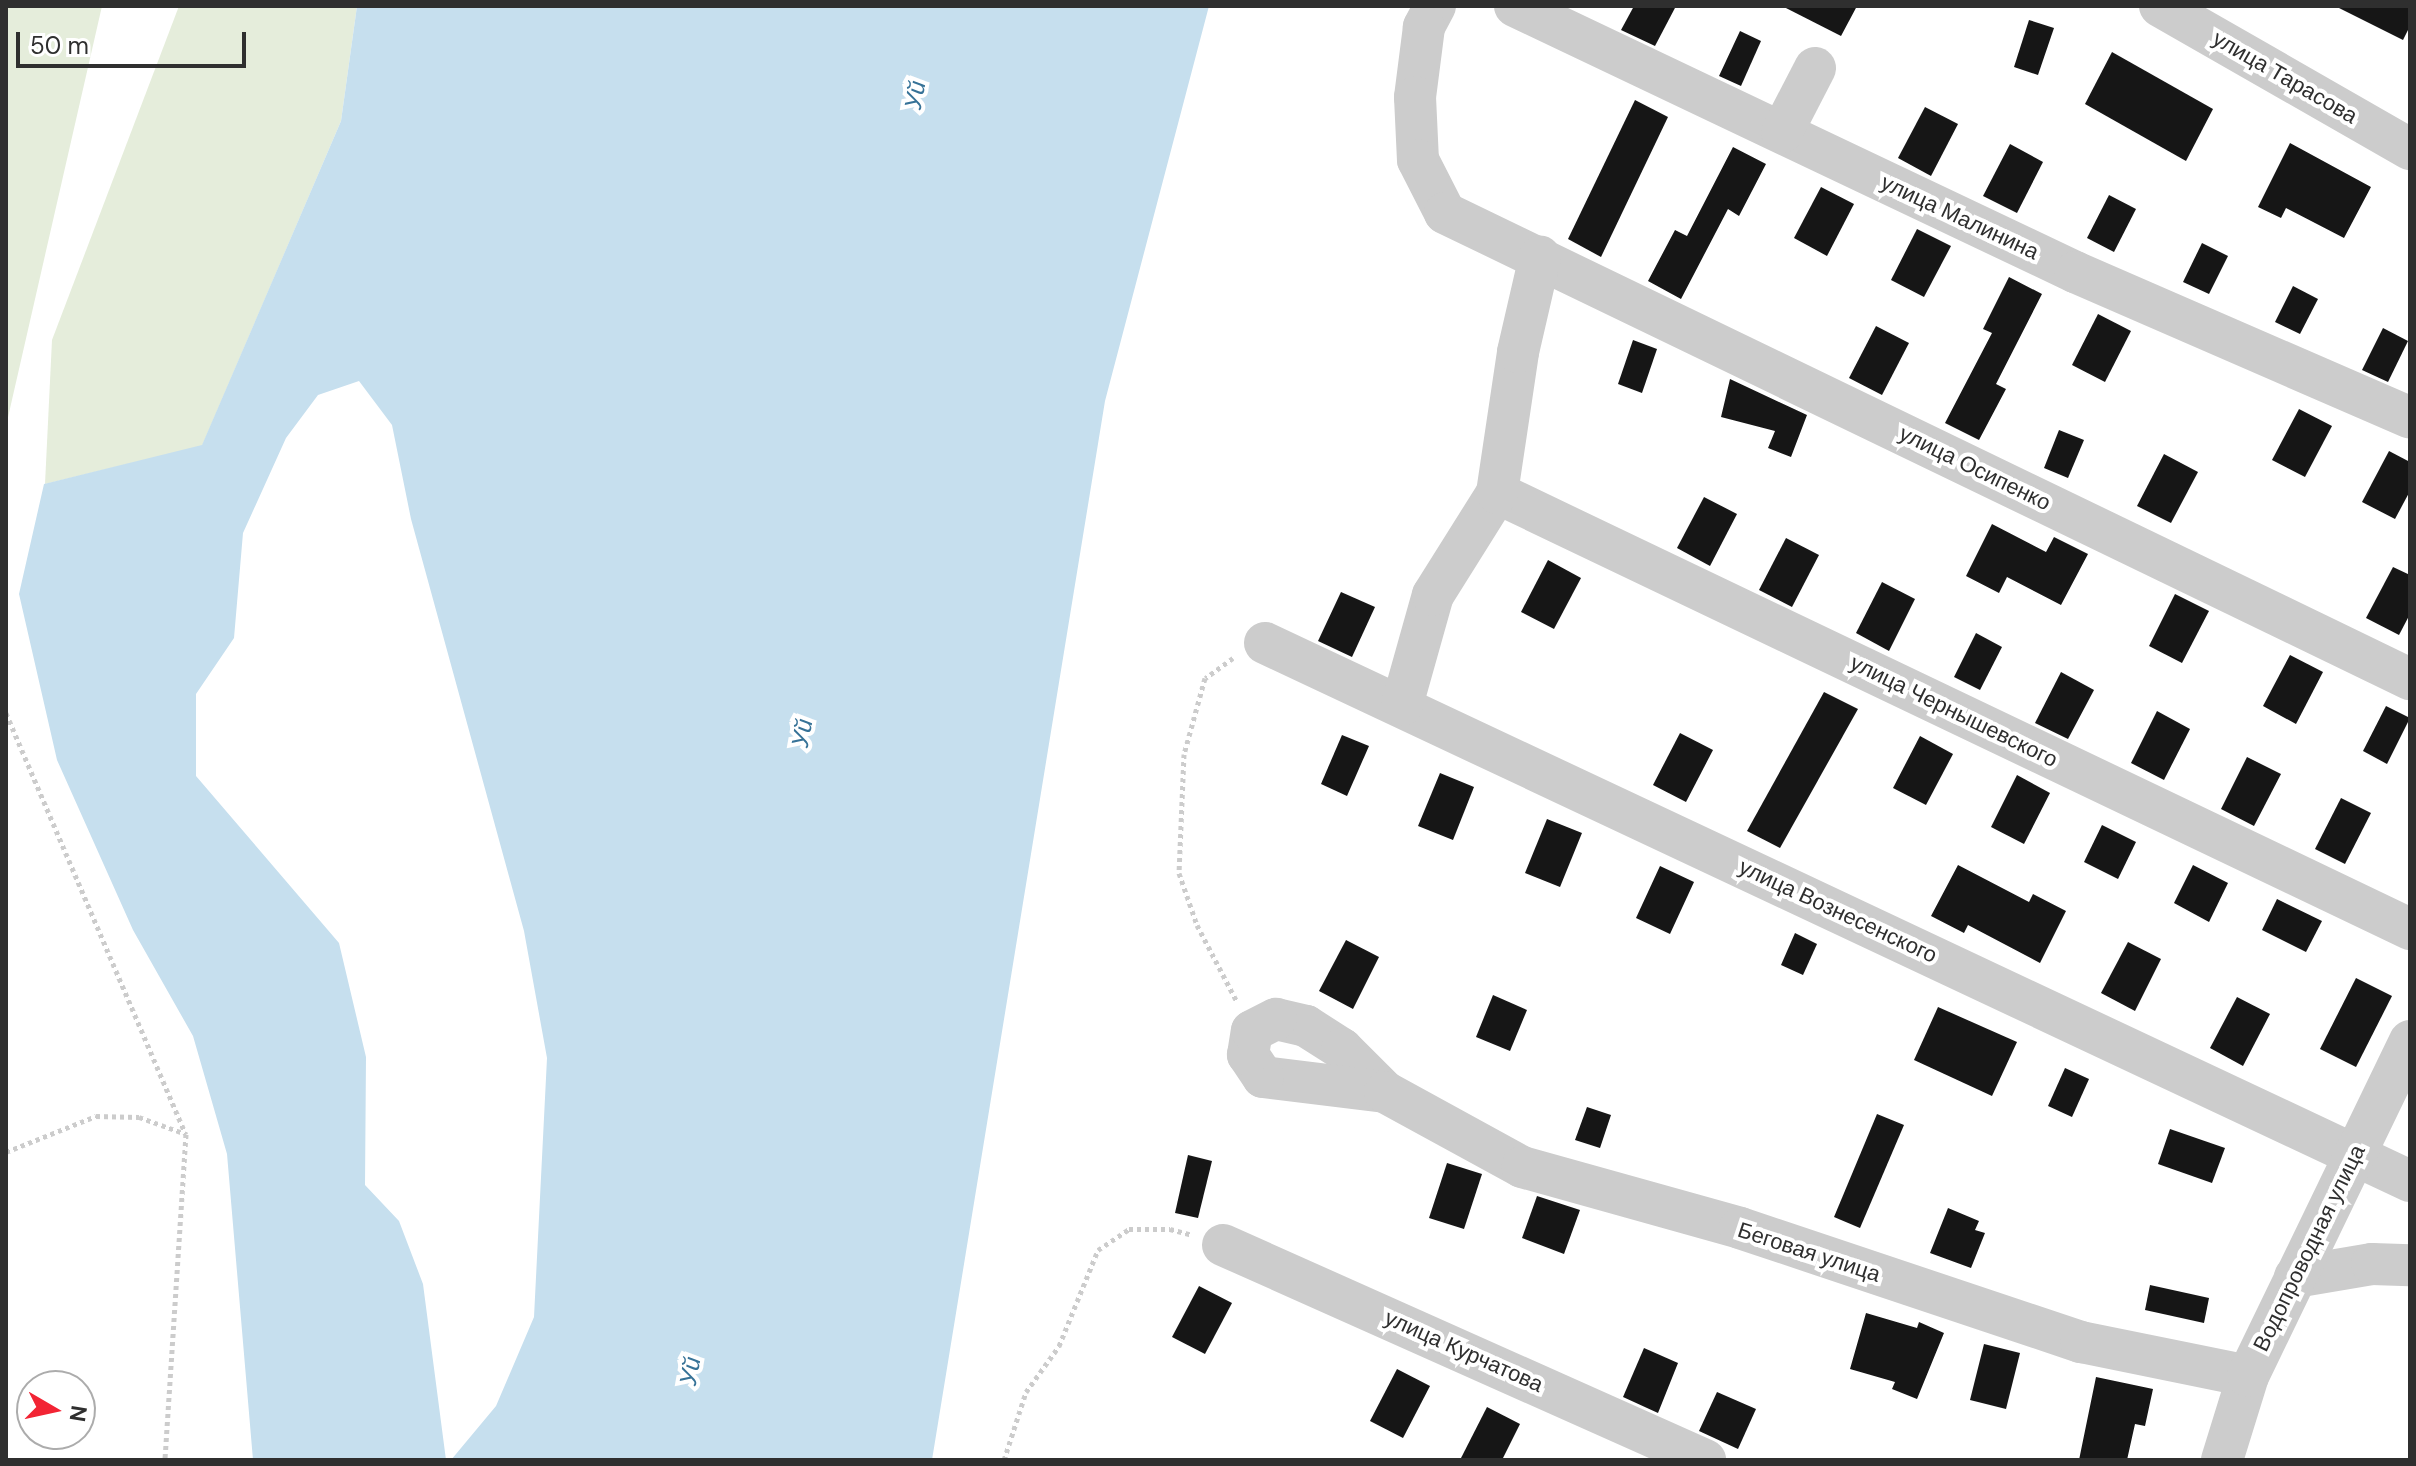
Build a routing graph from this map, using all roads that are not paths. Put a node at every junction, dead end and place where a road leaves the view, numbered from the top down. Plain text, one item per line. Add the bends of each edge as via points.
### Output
1 (1435, 6) edge
2 (1515, 6) edge
3 (2160, 6) edge
4 (1815, 68) dead end
5 (1782, 132) junction
6 (2410, 149) edge
7 (1540, 257) junction
8 (2410, 418) edge
9 (1497, 493) junction
10 (1265, 643) road end
11 (2410, 679) edge
12 (1402, 705) junction
13 (2410, 929) edge
14 (2410, 1041) edge
15 (1385, 1092) junction
16 (2355, 1154) junction
17 (2410, 1181) edge
18 (1223, 1245) road end
19 (2410, 1265) edge
20 (2295, 1277) junction
21 (2248, 1376) junction
22 (1705, 1460) edge
23 (2222, 1460) edge

1 - 7 street, улица Осипенко via 1424,27 1415,97 1418,160 1445,213
2 - 5 street, улица Малинина
3 - 6 street, улица Тарасова
4 - 5 street
5 - 8 street, улица Малинина via 2075,272
7 - 9 street via 1518,352
7 - 11 street, улица Осипенко
9 - 12 street via 1433,595
9 - 13 street, улица Чернышевского
10 - 12 street, улица Вознесенского
12 - 16 street, улица Вознесенского
14 - 16 street, Водопроводная улица
15 - 15 street via 1342,1049 1306,1026 1276,1019 1252,1031 1248,1055 1263,1077
15 - 21 street, Беговая улица via 1522,1167 1740,1228 2081,1342
16 - 17 street, улица Вознесенского
16 - 20 street, Водопроводная улица
18 - 22 street, улица Курчатова
19 - 20 street via 2372,1264
20 - 21 street, Водопроводная улица
21 - 23 street, Водопроводная улица

